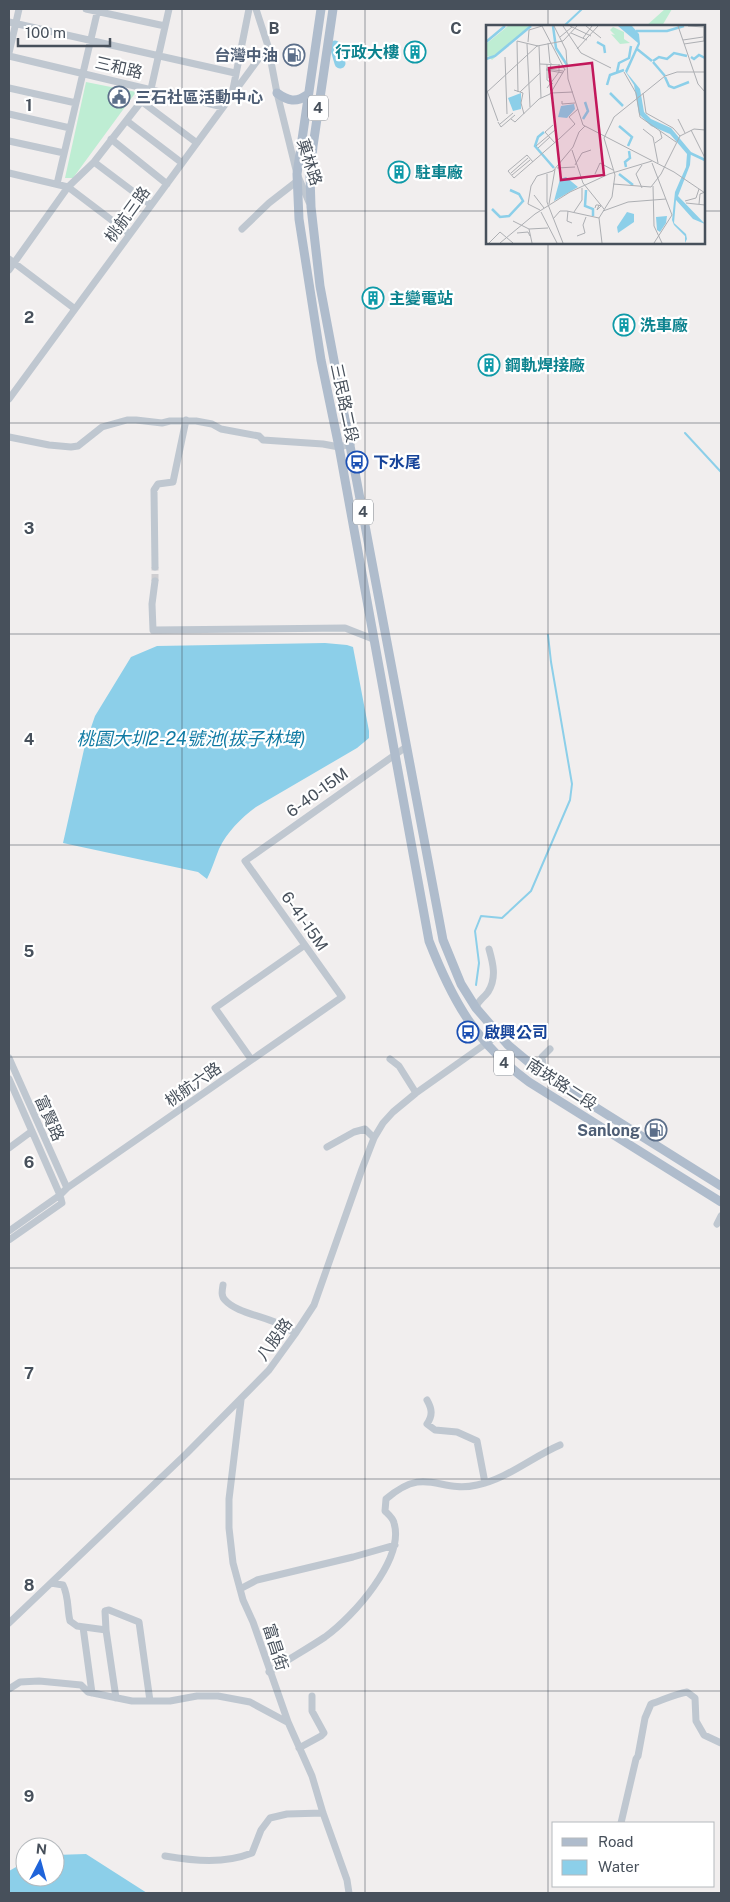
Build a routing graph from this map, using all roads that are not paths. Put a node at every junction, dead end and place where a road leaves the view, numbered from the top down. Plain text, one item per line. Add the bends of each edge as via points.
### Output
1 (19, 9) edge
2 (86, 9) edge
3 (169, 9) edge
4 (249, 9) edge
5 (256, 9) edge
6 (321, 9) edge
7 (333, 9) edge
8 (98, 10) edge
9 (12, 23) edge
10 (165, 26) junction
11 (91, 42) junction
12 (268, 46) junction
13 (9, 54) edge
14 (158, 56) junction
15 (83, 73) junction
16 (235, 73) junction
17 (9, 88) edge
18 (151, 89) junction
19 (277, 93) junction
20 (307, 95) junction
21 (231, 96) junction
22 (141, 101) junction
23 (76, 103) junction
24 (223, 108) junction
25 (9, 114) edge
26 (127, 121) junction
27 (70, 128) junction
28 (111, 139) junction
29 (9, 140) edge
30 (197, 143) junction
31 (64, 153) junction
32 (94, 162) junction
33 (182, 163) junction
34 (9, 174) edge
35 (296, 178) junction
36 (57, 184) junction
37 (167, 184) junction
38 (68, 187) junction
39 (151, 205) junction
40 (311, 207) junction
41 (242, 229) dead end
42 (130, 234) junction
43 (11, 261) edge
44 (9, 270) edge
45 (75, 309) junction
46 (9, 399) edge
47 (186, 420) junction
48 (9, 436) edge
49 (351, 444) junction
50 (339, 447) junction
51 (156, 567) tunnel mouth
52 (155, 581) tunnel mouth
53 (373, 639) junction
54 (406, 747) junction
55 (395, 754) junction
56 (420, 817) joint
57 (408, 830) joint
58 (246, 861) joint
59 (305, 945) junction
60 (489, 949) dead end
61 (342, 997) joint
62 (476, 1008) junction
63 (498, 1035) junction
64 (487, 1044) junction
65 (550, 1048) dead end
66 (9, 1058) edge
67 (251, 1059) junction
68 (390, 1059) dead end
69 (544, 1075) junction
70 (9, 1079) edge
71 (416, 1093) junction
72 (32, 1131) junction
73 (374, 1138) junction
74 (327, 1147) dead end
75 (9, 1148) edge
76 (721, 1186) edge
77 (67, 1188) junction
78 (60, 1195) junction
79 (721, 1202) edge
80 (721, 1216) edge
81 (717, 1224) dead end
82 (9, 1231) edge
83 (9, 1240) edge
84 (222, 1286) dead end
85 (295, 1334) junction
86 (241, 1400) junction
87 (427, 1400) dead end
88 (560, 1445) dead end
89 (485, 1483) junction
90 (395, 1545) junction
91 (51, 1583) junction
92 (240, 1589) junction
93 (9, 1623) edge
94 (82, 1627) junction
95 (106, 1630) junction
96 (269, 1672) junction
97 (9, 1689) edge
98 (92, 1693) junction
99 (312, 1696) dead end
100 (116, 1698) junction
101 (150, 1701) junction
102 (288, 1722) junction
103 (721, 1743) edge
104 (299, 1748) junction
105 (323, 1813) junction
106 (621, 1822) edge
107 (165, 1856) dead end
108 (349, 1893) edge

1 - 9 street
2 - 8 street
3 - 10 street
4 - 16 street
5 - 12 street, 菓林路
6 - 20 main road, 三民路二段 / 4
7 - 40 main road, 三民路二段 / 4 via 312,146
8 - 10 street
8 - 11 street
9 - 11 street
9 - 13 street
10 - 14 street
11 - 14 street
11 - 15 street
12 - 19 street, 菓林路
12 - 21 street, 桃航三路
13 - 15 street, 三和路
14 - 16 street
14 - 18 street
15 - 18 street, 三和路
15 - 23 street
16 - 21 street
17 - 23 street
18 - 22 street
18 - 24 street, 三和路
19 - 20 main road via 286,100 295,101
19 - 35 street, 菓林路
20 - 35 main road, 三民路二段 / 4
21 - 24 street, 桃航三路
22 - 26 street
22 - 30 street
23 - 27 street
24 - 30 street, 桃航三路
25 - 27 street
26 - 28 street
26 - 33 street
27 - 31 street
28 - 32 street
28 - 37 street
29 - 31 street
30 - 33 street, 桃航三路
31 - 36 street
32 - 38 street
32 - 39 street
33 - 37 street, 桃航三路
34 - 36 street
35 - 40 street, 菓林路
35 - 41 street
35 - 50 main road, 三民路二段 / 4 via 319,351
36 - 38 street
37 - 39 street, 桃航三路
38 - 42 street
38 - 43 street
39 - 42 street, 桃航三路
40 - 49 main road, 三民路二段 / 4 via 320,286
42 - 45 street, 桃航三路
43 - 44 street
43 - 45 street
45 - 46 street, 桃航三路
47 - 48 street via 162,423 127,420 102,427 78,446 71,447
47 - 50 street via 259,436 263,440
47 - 51 street via 173,482 158,484 154,490
49 - 50 street
49 - 54 main road, 三民路二段 / 4
50 - 53 main road, 三民路二段 / 4
52 - 53 street via 153,630 344,628
53 - 55 main road, 三民路二段 / 4
54 - 55 street, 6-40-15M
54 - 56 main road, 三民路二段 / 4
55 - 57 main road, 三民路二段 / 4
55 - 58 street, 6-40-15M
56 - 62 main road, 南崁路二段 / 4 via 443,940 461,984
57 - 64 main road, 南崁路二段 / 4 via 429,942 462,1012
58 - 59 street, 6-41-15M
59 - 61 street, 6-41-15M
59 - 67 street via 215,1008
60 - 62 street via 494,968 492,981
61 - 67 street, 桃航六路
62 - 63 main road, 南崁路二段 / 4
63 - 64 street, 八股路
63 - 69 main road, 南崁路二段 / 4
64 - 71 street, 八股路
64 - 79 main road, 南崁路二段 / 4 via 506,1065 530,1082
65 - 69 street via 542,1057
66 - 77 street, 富賢路
67 - 77 street, 桃航六路
68 - 71 street via 399,1066
69 - 76 main road, 南崁路二段 / 4
70 - 72 street, 富賢路
71 - 73 street, 八股路 via 393,1112
72 - 75 street
72 - 78 street, 富賢路
73 - 74 street via 365,1129
73 - 85 street, 八股路 via 314,1305
77 - 78 street, 桃航六路
78 - 82 street, 桃航六路
78 - 83 street, 桃航六路 via 62,1203
80 - 81 street
84 - 85 street via 221,1292 227,1302 288,1327
85 - 86 street, 八股路 via 269,1370
86 - 91 street, 八股路
86 - 92 street, 富昌街 via 229,1499 230,1548
87 - 89 street via 431,1417 427,1424 434,1430 457,1432 477,1441
88 - 89 street
89 - 90 street via 462,1487 426,1480 397,1490 386,1499 385,1511 394,1521
90 - 92 street via 257,1580
90 - 96 street via 383,1572 353,1611 325,1636
91 - 93 street, 八股路
91 - 94 street via 63,1585 68,1594 70,1622
92 - 96 street, 富昌街
94 - 95 street
94 - 98 street
95 - 100 street
95 - 101 street via 105,1611 109,1610 139,1622
96 - 102 street, 富昌街
97 - 98 street via 20,1682 66,1683 81,1685
98 - 100 street
99 - 104 street via 312,1711 324,1733
100 - 101 street
101 - 102 street via 207,1695 242,1699
102 - 104 street, 富昌街
103 - 106 street via 704,1735 696,1721 692,1694 678,1693 650,1704
104 - 105 street, 富昌街
105 - 107 street via 270,1818 261,1830 252,1853 236,1859 204,1861
105 - 108 street, 富昌街

